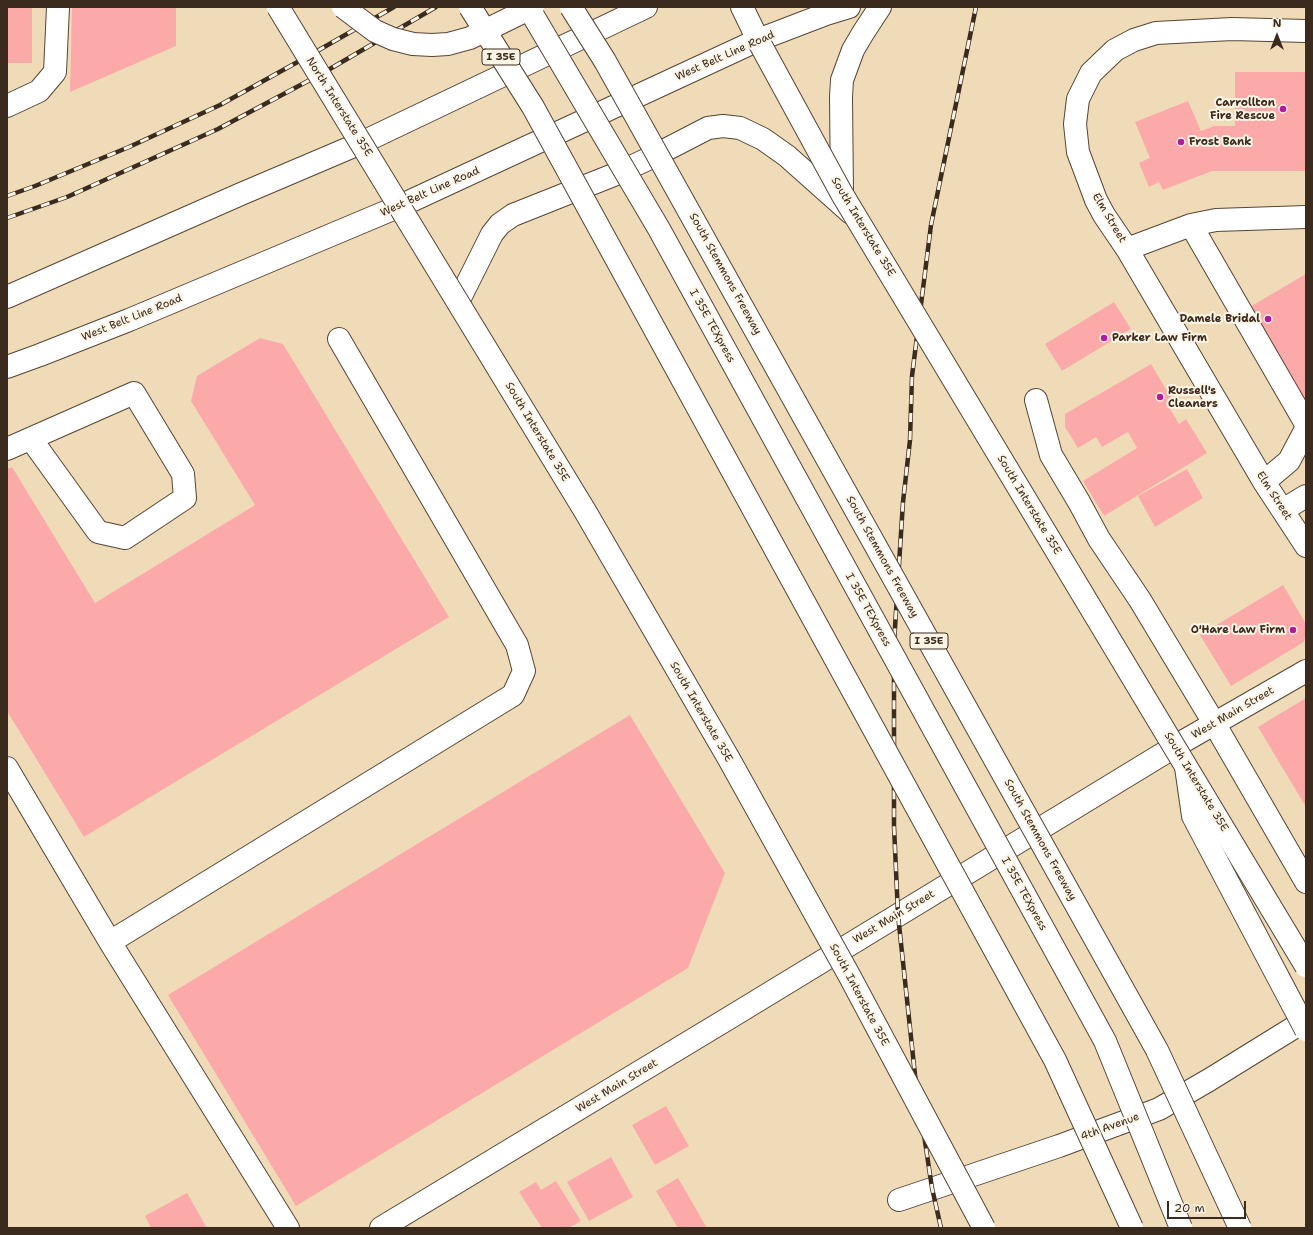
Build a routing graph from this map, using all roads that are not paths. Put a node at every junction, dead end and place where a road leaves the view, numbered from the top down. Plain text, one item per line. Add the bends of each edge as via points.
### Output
1 (58, 7) edge
2 (278, 7) edge
3 (343, 7) edge
4 (470, 7) edge
5 (528, 7) edge
6 (533, 7) edge
7 (571, 7) edge
8 (646, 7) edge
9 (742, 7) edge
10 (849, 7) edge
11 (880, 7) edge
12 (1306, 31) edge
13 (758, 40) junction
14 (7, 106) edge
15 (361, 143) junction
16 (842, 194) junction
17 (400, 206) junction
18 (1306, 217) edge
19 (857, 218) junction
20 (1191, 225) junction
21 (1127, 249) junction
22 (7, 297) edge
23 (458, 302) junction
24 (339, 339) dead end
25 (7, 367) edge
26 (1036, 400) dead end
27 (1306, 424) edge
28 (1306, 429) edge
29 (31, 439) junction
30 (7, 449) edge
31 (1264, 482) junction
32 (1306, 496) edge
33 (1283, 510) junction
34 (1306, 546) edge
35 (1306, 671) edge
36 (1214, 723) junction
37 (1186, 767) junction
38 (7, 768) edge
39 (1306, 882) edge
40 (110, 942) junction
41 (1306, 966) edge
42 (1306, 1020) edge
43 (1306, 1030) edge
44 (899, 1200) dead end
45 (407, 1221) edge
46 (288, 1228) edge
47 (381, 1228) edge
48 (984, 1228) edge
49 (1132, 1228) edge
50 (1180, 1228) edge
51 (1240, 1228) edge

1 - 14 main road via 55,72 39,91
2 - 15 main road, North Interstate 35E, bridge
3 - 6 main road, bridge via 375,31 393,39 432,45 470,38
4 - 49 main road, I 35E, bridge via 533,107 1055,1060
5 - 50 main road, I 35E TEXpress, bridge via 659,229 1105,1041
7 - 51 main road, South Stemmons Freeway / I 35E, bridge via 605,61 1157,1050
8 - 15 main road, bridge
9 - 13 main road
10 - 13 main road, West Belt Line Road
11 - 16 main road via 853,50 842,80
12 - 21 main road, Elm Street via 1232,29 1156,33 1115,50 1091,73 1078,99 1075,124 1078,152 1096,200
13 - 16 main road, South Interstate 35E, bridge
13 - 17 main road, West Belt Line Road, bridge
15 - 17 main road, North Interstate 35E, bridge
15 - 22 main road
16 - 19 main road, South Interstate 35E, bridge
17 - 23 main road, South Interstate 35E, bridge
17 - 25 main road, West Belt Line Road via 129,320
18 - 20 main road via 1216,220
19 - 23 main road, bridge via 787,156 763,139 740,128 708,128 616,174 513,215 500,224 492,234
19 - 37 main road, South Interstate 35E, bridge
20 - 21 main road
20 - 27 main road
21 - 31 main road, Elm Street
23 - 48 main road, South Interstate 35E, bridge via 585,511 729,759
24 - 40 main road via 517,645 524,671 513,695
26 - 36 main road via 1051,455 1099,539 1140,600
28 - 31 main road via 1289,461
29 - 29 main road via 98,532 125,538 185,498 182,474 134,393
29 - 30 main road
31 - 33 main road, Elm Street
32 - 33 main road
33 - 34 main road, Elm Street
35 - 36 main road, West Main Street
36 - 39 main road
36 - 45 main road, West Main Street via 729,1018
37 - 41 main road, South Interstate 35E, bridge
37 - 43 main road, bridge via 1193,816
38 - 40 main road
40 - 46 main road
42 - 44 main road, 4th Avenue via 1159,1109
45 - 47 main road, West Main Street

